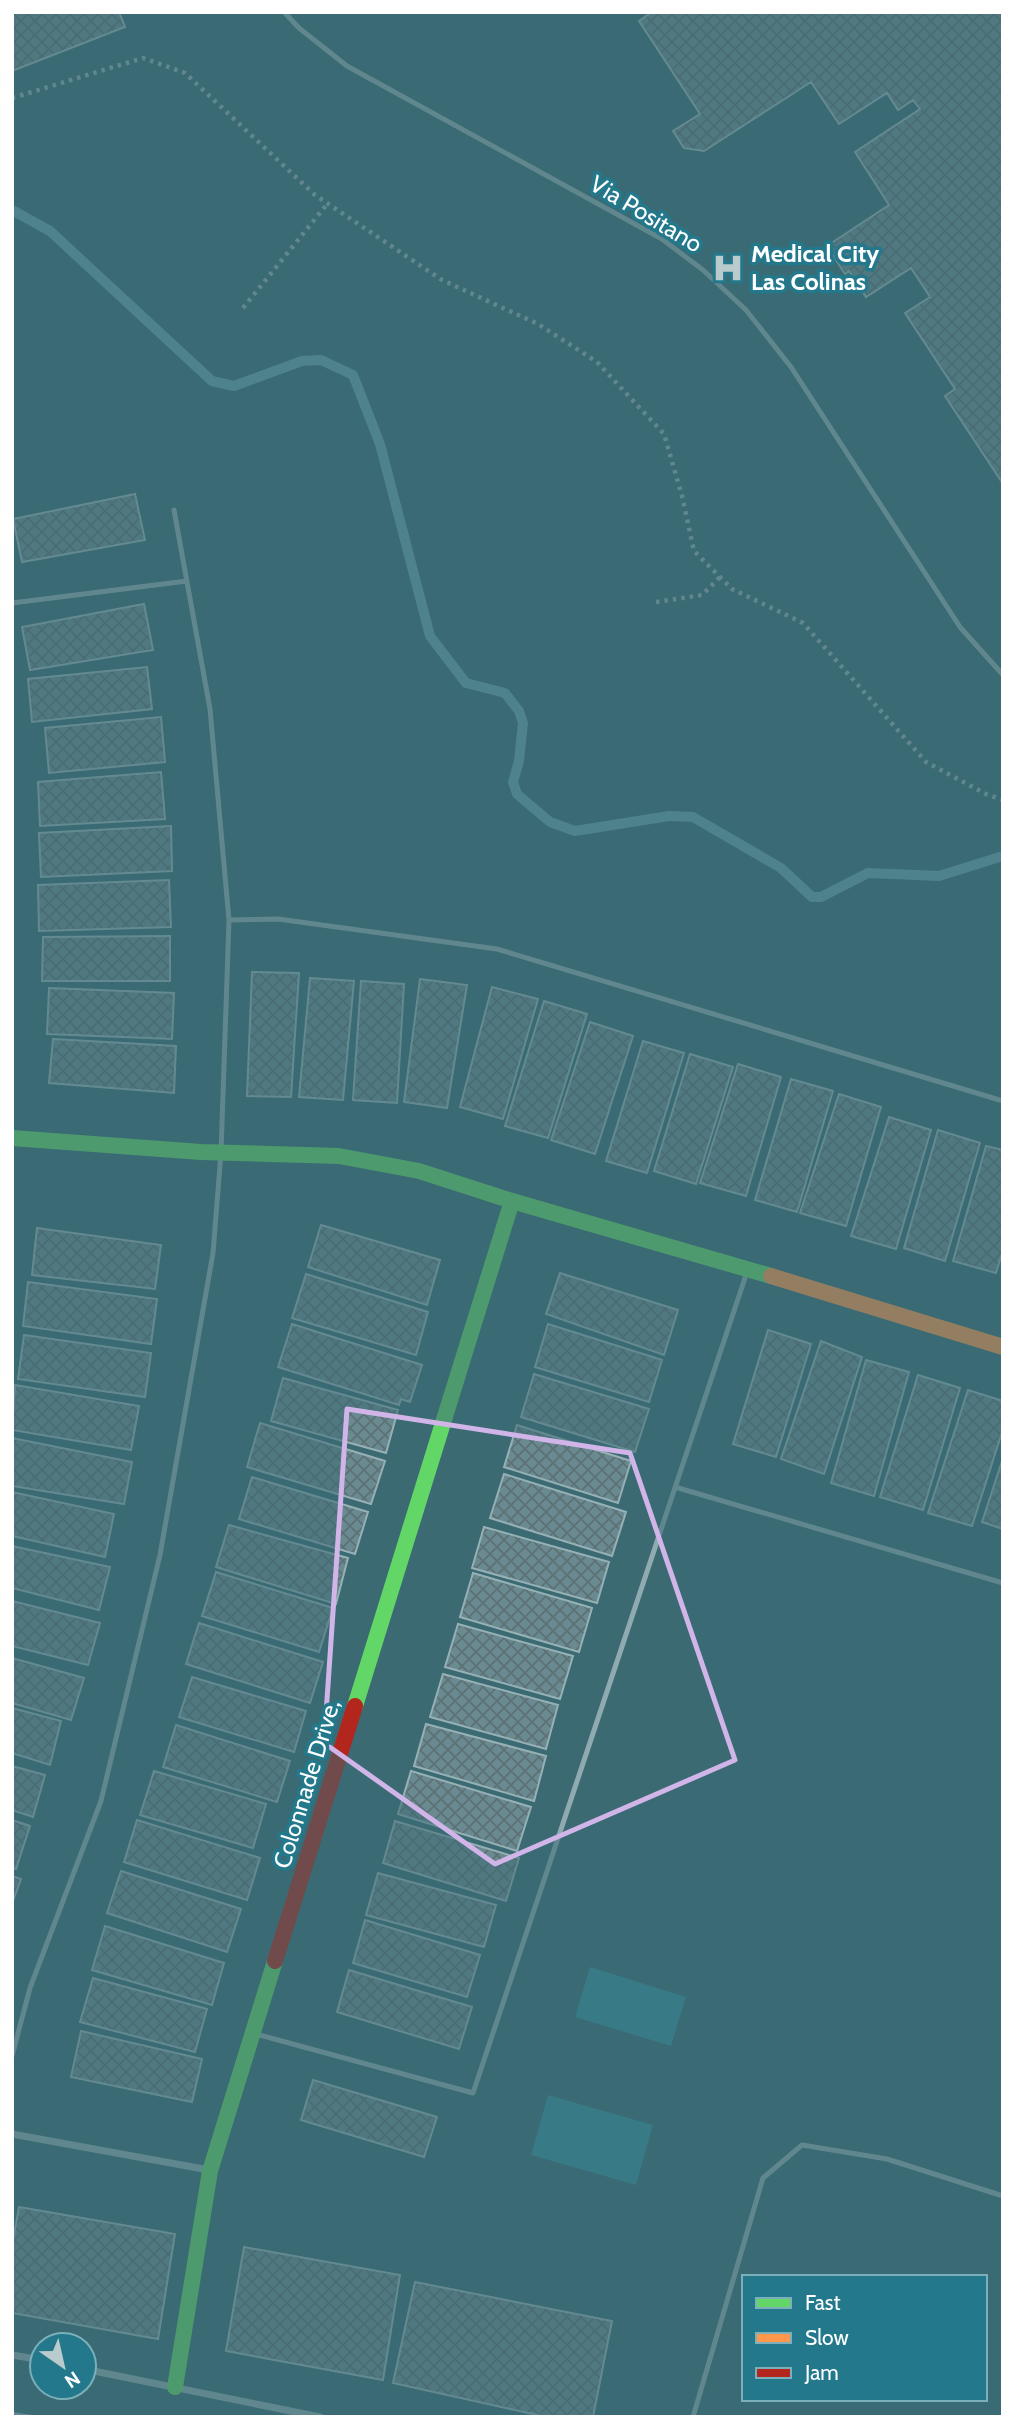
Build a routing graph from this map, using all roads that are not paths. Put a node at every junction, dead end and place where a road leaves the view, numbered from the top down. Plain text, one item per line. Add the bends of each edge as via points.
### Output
1 (284, 12) edge
2 (174, 510) dead end
3 (187, 581) junction
4 (12, 603) edge
5 (1003, 675) edge
6 (229, 920) junction
7 (1003, 1101) edge
8 (12, 1139) edge
9 (221, 1153) junction
10 (512, 1201) junction
11 (748, 1269) junction
12 (1003, 1347) edge
13 (675, 1487) junction
14 (1003, 1583) edge
15 (253, 2033) junction
16 (12, 2056) edge
17 (12, 2134) edge
18 (210, 2171) junction
19 (1003, 2196) edge
20 (98, 2372) edge
21 (175, 2387) junction
22 (320, 2417) edge
23 (693, 2417) edge

1 - 5 lane, Via Positano via 348,66 662,239 703,270 746,310 791,367 960,627
2 - 3 lane
3 - 4 lane
3 - 6 lane via 209,709
6 - 7 lane via 278,919 496,949
6 - 9 lane
8 - 9 street
9 - 10 street via 339,1156 419,1171
9 - 16 lane via 213,1253 157,1568 101,1801 30,1988
10 - 11 street
10 - 15 street, Colonnade Drive,
11 - 12 street
11 - 13 lane
13 - 14 lane
13 - 15 lane via 473,2093
15 - 18 street, Colonnade Drive,
17 - 18 street
18 - 21 street, Colonnade Drive,
19 - 23 lane via 887,2159 802,2145 763,2178
20 - 21 street
21 - 22 street

